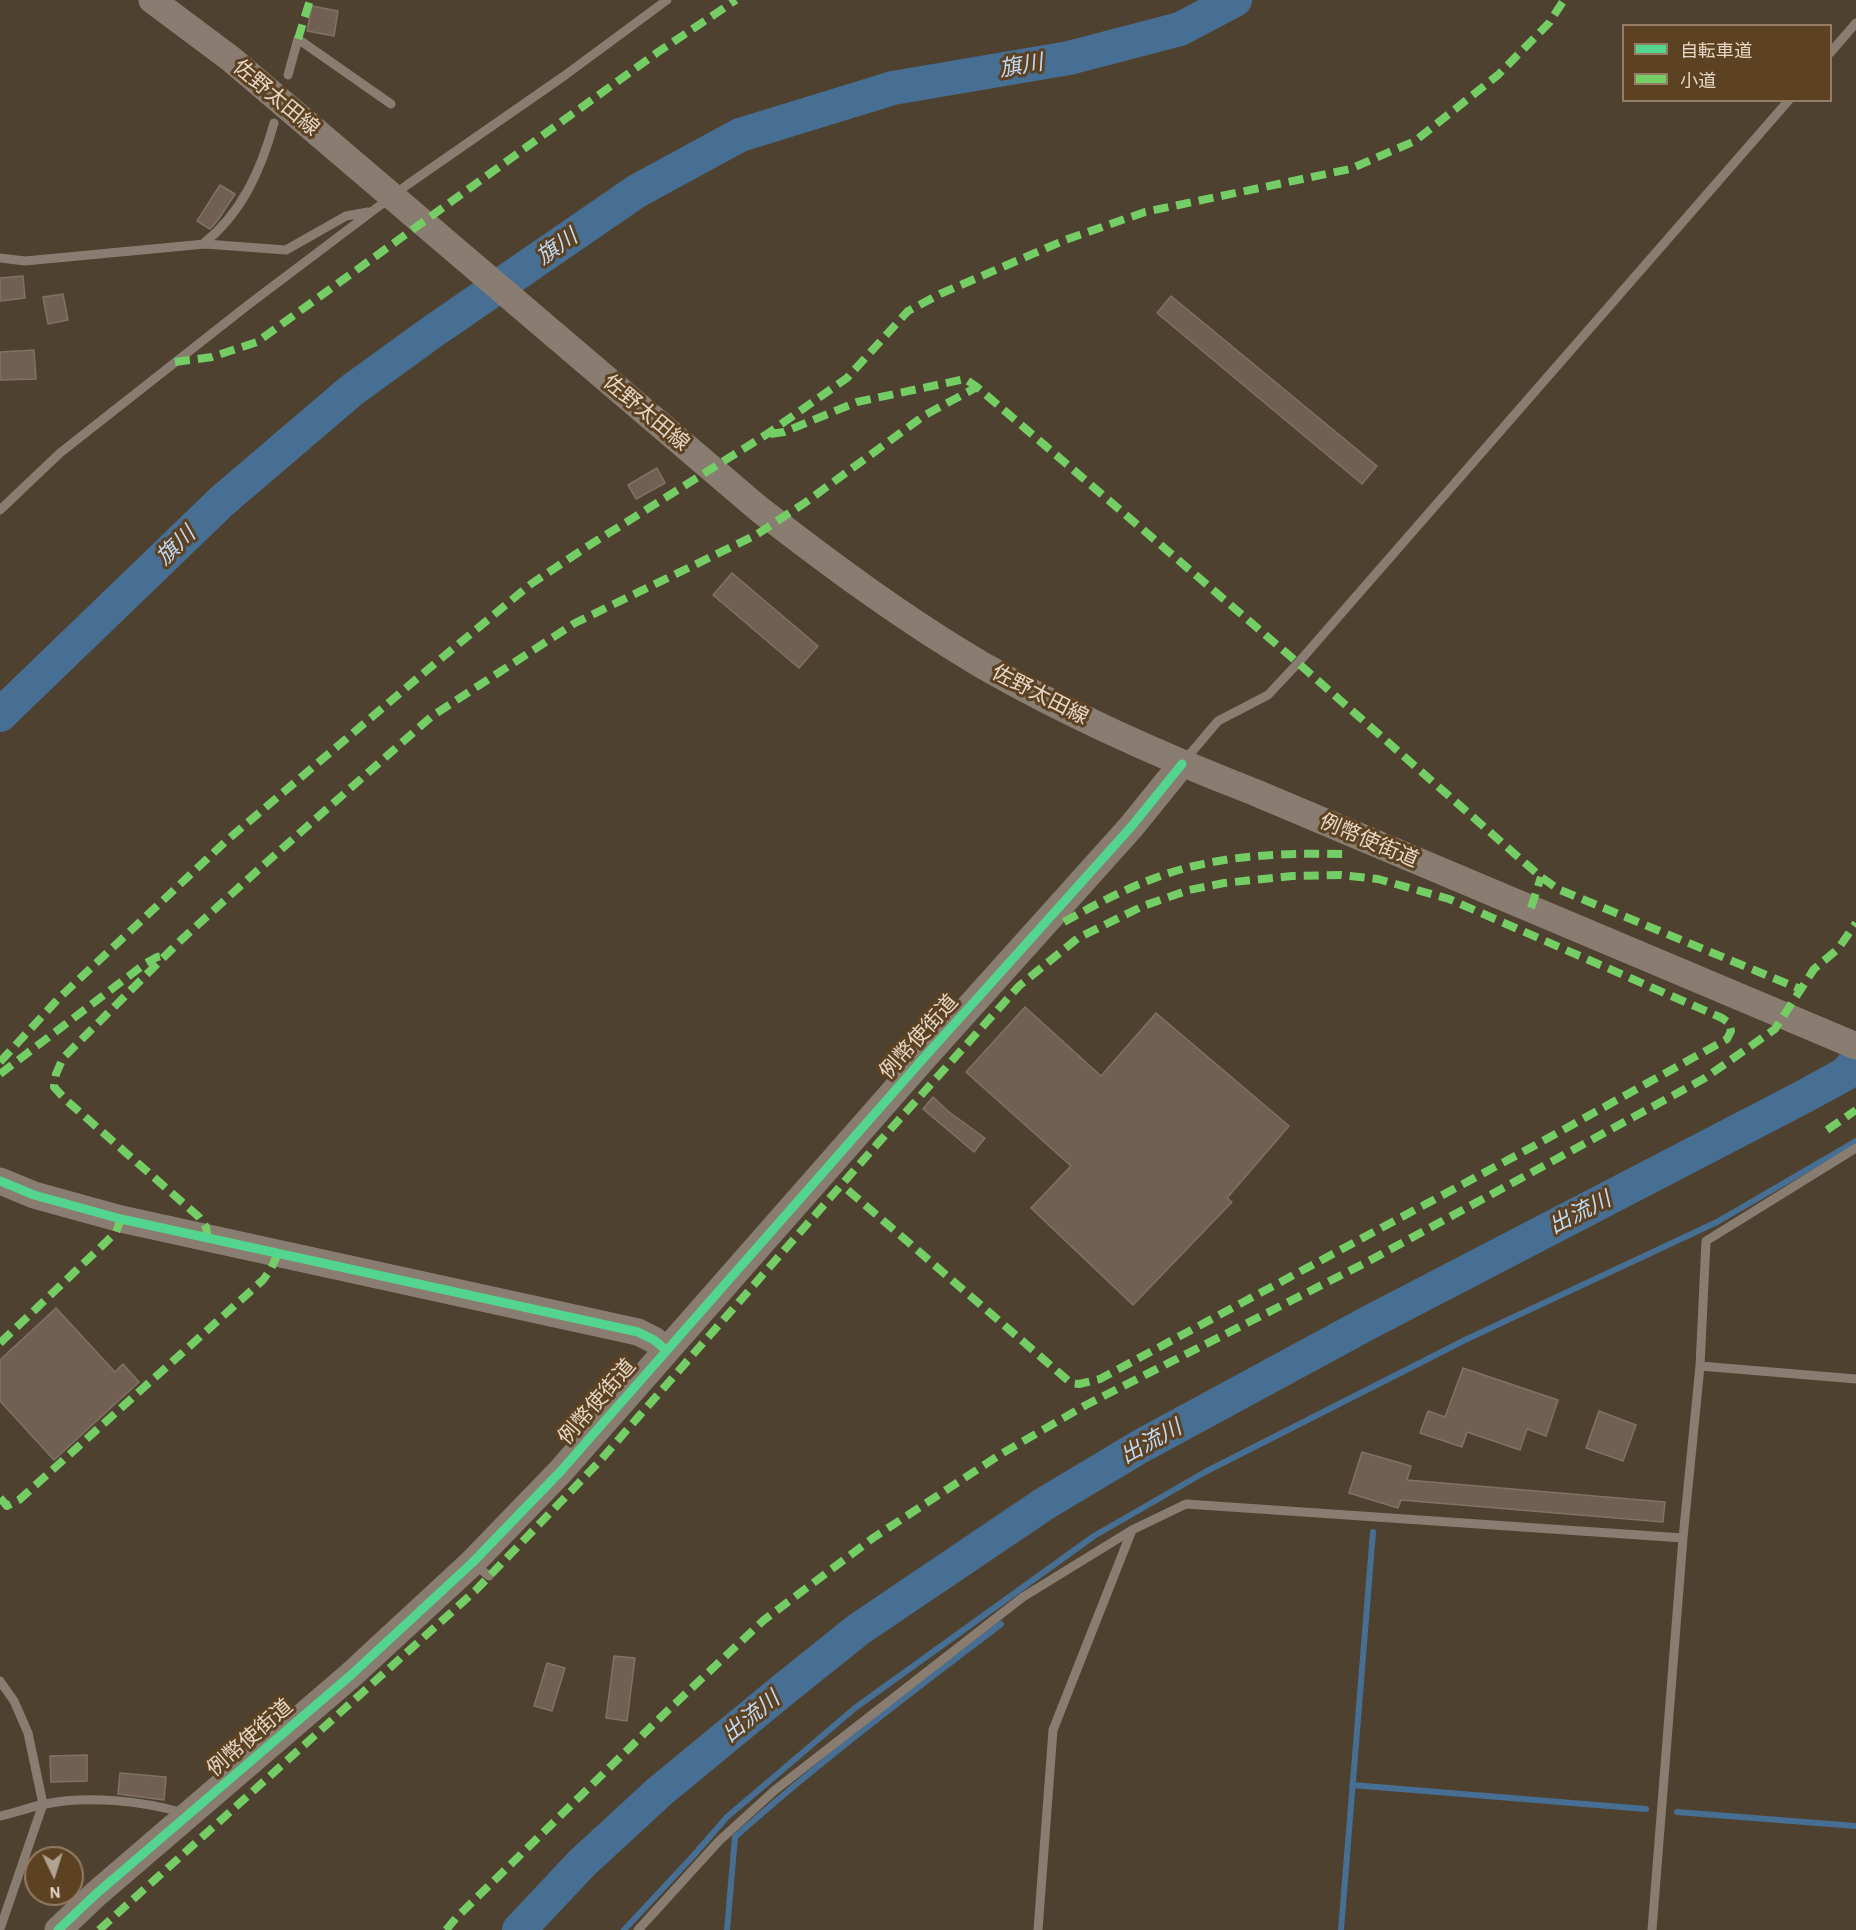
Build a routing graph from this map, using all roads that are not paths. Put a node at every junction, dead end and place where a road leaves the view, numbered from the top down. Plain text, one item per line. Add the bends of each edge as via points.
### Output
1 (152, 0) edge
2 (667, 0) edge
3 (1856, 23) edge
4 (1832, 50) edge
5 (288, 75) dead end
6 (1787, 102) edge
7 (391, 104) dead end
8 (274, 123) dead end
9 (398, 202) junction
10 (370, 212) junction
11 (203, 244) junction
12 (0, 258) edge
13 (0, 510) edge
14 (1182, 764) junction
15 (1856, 1046) edge
16 (1856, 1148) edge
17 (0, 1181) edge
18 (666, 1350) junction
19 (1700, 1366) junction
20 (1856, 1379) edge
21 (1132, 1530) junction
22 (1683, 1538) junction
23 (0, 1681) edge
24 (43, 1804) junction
25 (189, 1815) junction
26 (0, 1816) edge
27 (0, 1929) edge
28 (58, 1930) edge
29 (638, 1930) edge
30 (1038, 1930) edge
31 (1652, 1930) edge

1 - 9 street, 佐野太田線 via 231,59
2 - 9 lane
3 - 4 lane
5 - 7 lane via 298,39
6 - 14 lane via 1298,663 1268,695 1218,722
8 - 11 lane via 246,196 219,231
9 - 10 lane
9 - 14 street, 佐野太田線 via 821,558 934,635 1023,687
10 - 11 lane via 346,216 286,250
10 - 13 lane via 60,453
11 - 12 lane via 25,261
14 - 15 street, 例幣使街道
14 - 18 street, 例幣使街道 via 1131,827
16 - 19 lane via 1706,1241
17 - 18 street via 34,1195 122,1219 638,1332
18 - 25 street, 例幣使街道 via 480,1570
19 - 20 lane
19 - 22 lane
21 - 22 lane via 1186,1504
21 - 29 lane via 1023,1597 776,1790 719,1841
21 - 30 lane via 1053,1730
22 - 31 lane
23 - 24 lane via 28,1733
24 - 25 lane via 73,1799 112,1801 164,1807
24 - 26 lane
24 - 27 lane
25 - 28 street, 例幣使街道

